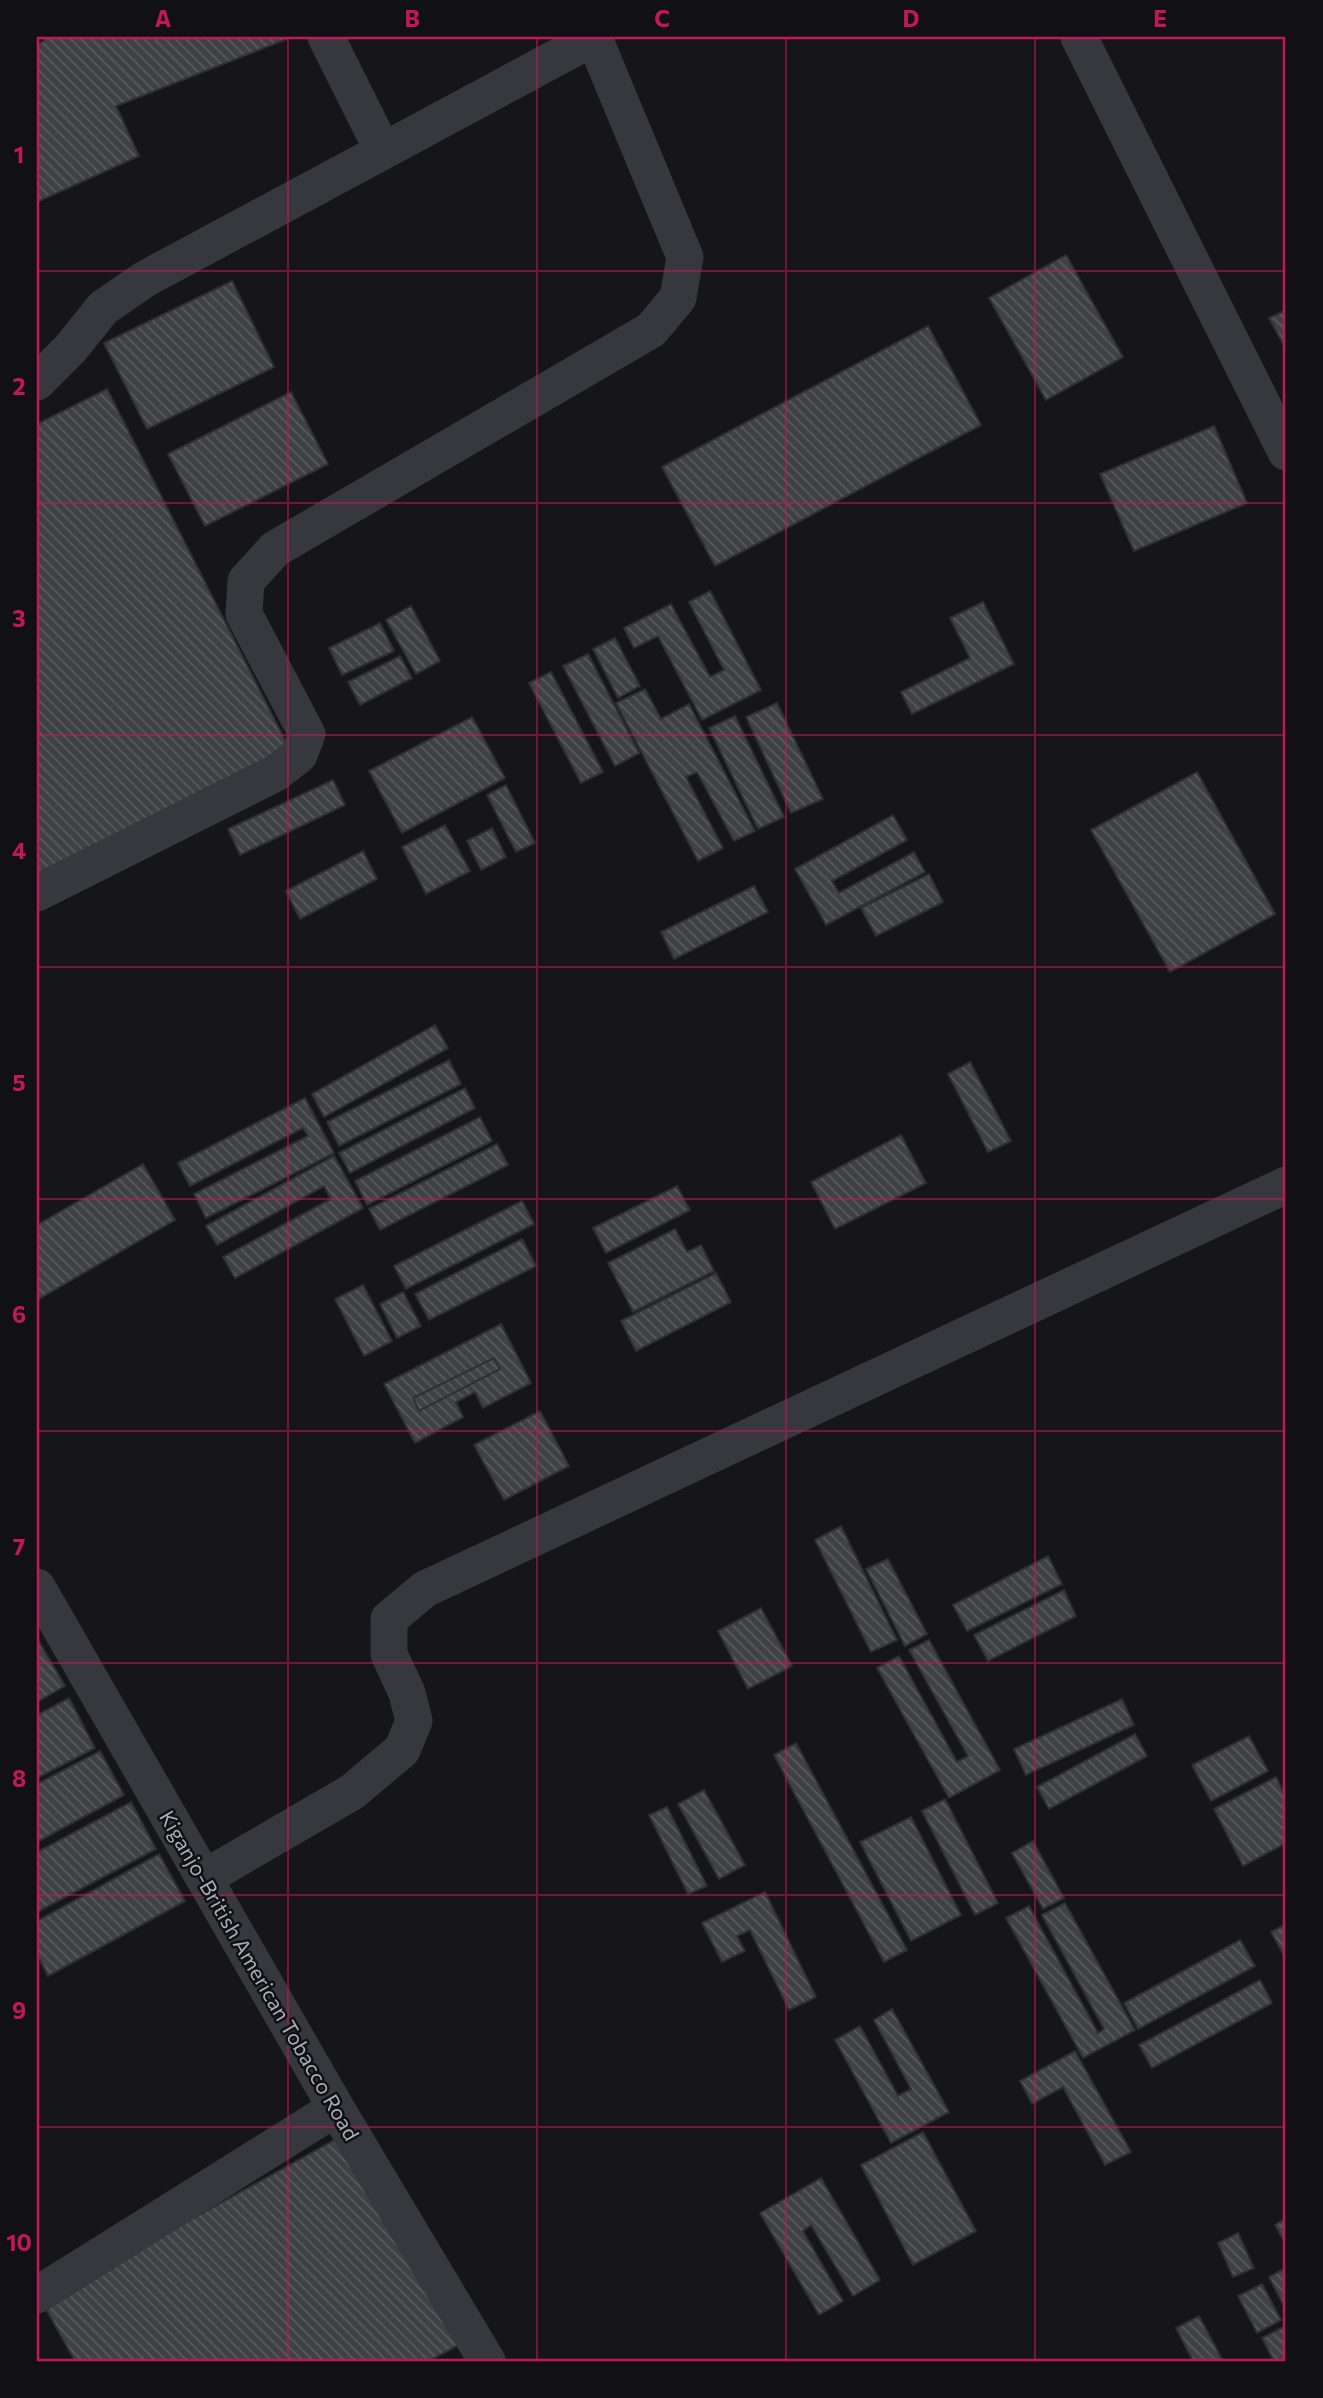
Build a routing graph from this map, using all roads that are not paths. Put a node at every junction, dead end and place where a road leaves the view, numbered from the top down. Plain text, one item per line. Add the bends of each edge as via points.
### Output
1 (326, 37) edge
2 (595, 37) edge
3 (1079, 37) edge
4 (383, 151) junction
5 (37, 382) edge
6 (1286, 452) edge
7 (37, 893) edge
8 (1286, 1185) edge
9 (37, 1587) edge
10 (204, 1878) junction
11 (336, 2108) junction
12 (37, 2295) edge
13 (487, 2361) edge

1 - 4 street
2 - 4 street
2 - 7 street via 685,257 678,298 651,330 275,549 246,580 244,614 306,734 299,755 276,773
3 - 6 street
4 - 5 street via 145,279 103,308
8 - 10 street via 425,1590 389,1619 389,1654 414,1721 402,1750 352,1791
9 - 10 street, Kiganjo-British American Tobacco Road
10 - 11 street, Kiganjo-British American Tobacco Road
11 - 12 street
11 - 13 street, Kiganjo-British American Tobacco Road

